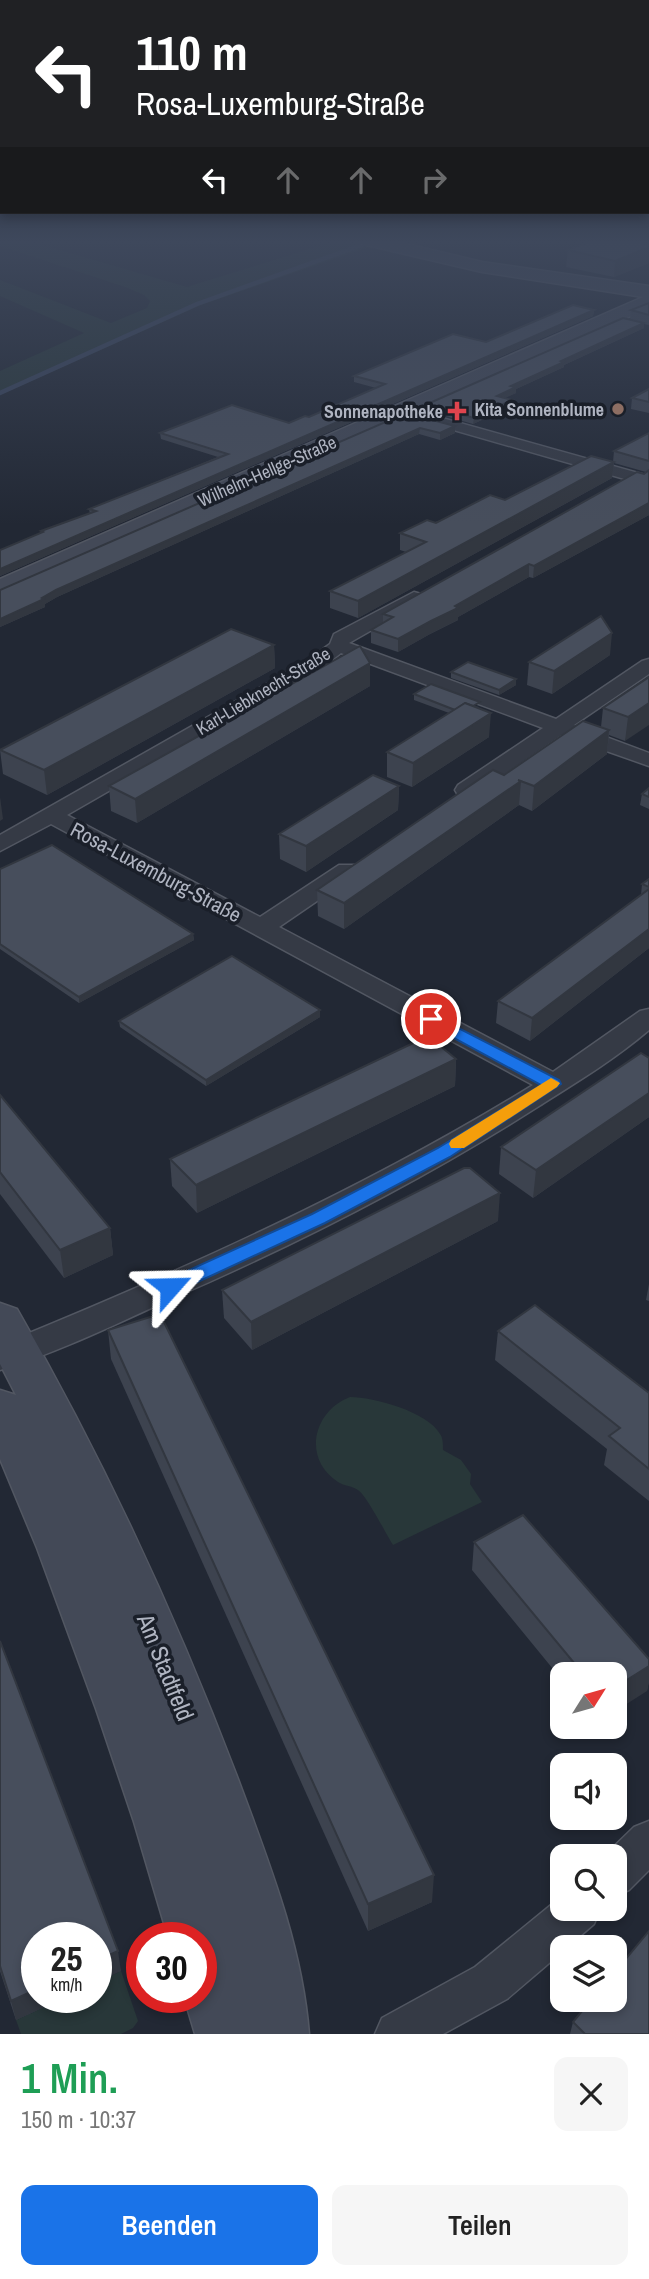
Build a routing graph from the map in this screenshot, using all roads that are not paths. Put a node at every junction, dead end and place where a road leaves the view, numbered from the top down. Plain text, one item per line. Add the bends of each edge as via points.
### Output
1 (573, 335) edge
2 (402, 411) junction
3 (641, 478) edge
4 (608, 489) edge
5 (0, 589) edge
6 (426, 590) edge
7 (339, 646) junction
8 (649, 666) edge
9 (559, 727) junction
10 (649, 760) edge
11 (444, 804) edge
12 (50, 815) junction
13 (0, 844) edge
14 (364, 859) edge
15 (261, 928) junction
16 (649, 1017) edge
17 (553, 1084) junction
18 (6, 1343) edge
19 (0, 1409) edge
20 (649, 1841) edge
21 (627, 1862) edge
22 (565, 1921) edge
23 (195, 1922) edge
24 (217, 1997) edge
25 (228, 2034) edge
26 (276, 2034) edge
27 (398, 2034) edge

1 - 2 main road, Wilhelm-Hellge-Straße
2 - 3 street
2 - 5 main road, Wilhelm-Hellge-Straße
3 - 4 street
6 - 7 street, Karl-Liebknecht-Straße via 341,638
7 - 9 street
7 - 12 street, Karl-Liebknecht-Straße via 312,666
8 - 9 street
9 - 10 street
9 - 11 street
12 - 13 street, Karl-Liebknecht-Straße
12 - 15 street, Rosa-Luxemburg-Straße
14 - 15 street, Rosa-Luxemburg-Straße
15 - 17 street, Rosa-Luxemburg-Straße
16 - 17 street
17 - 18 street via 444,1152 318,1218 170,1287
18 - 26 main road, Am Stadtfeld via 95,1499 188,1724 265,1949 275,1999
19 - 23 main road via 51,1515 110,1668 148,1769
20 - 21 street
22 - 27 street via 491,1983
24 - 25 main road

